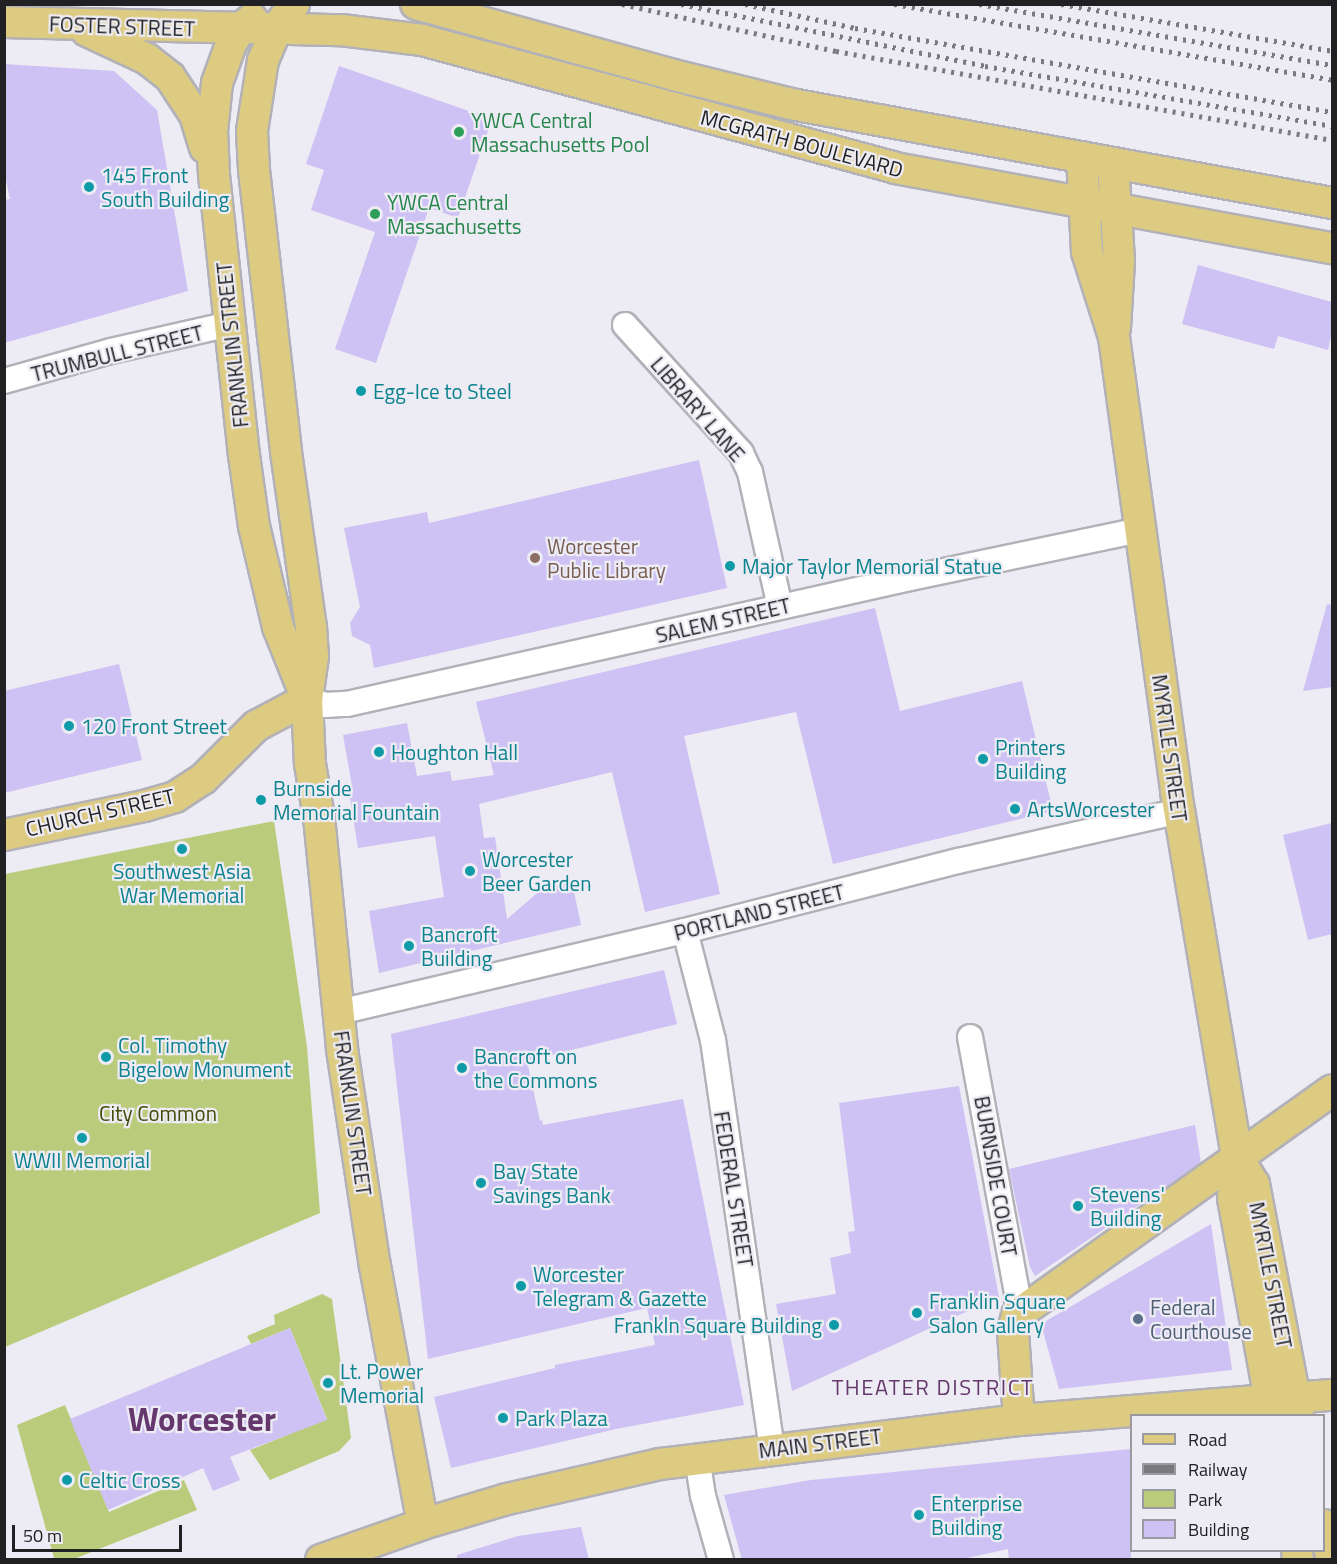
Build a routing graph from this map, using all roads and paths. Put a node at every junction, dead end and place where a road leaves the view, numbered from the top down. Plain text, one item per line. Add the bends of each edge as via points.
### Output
1 (294, 4) edge
2 (416, 4) edge
3 (275, 17) edge
4 (4, 22) edge
5 (74, 25) junction
6 (240, 29) junction
7 (1082, 157) junction
8 (1113, 163) junction
9 (214, 175) junction
10 (1332, 203) edge
11 (1083, 204) junction
12 (1115, 209) junction
13 (1332, 248) edge
14 (230, 324) junction
15 (625, 325) dead end
16 (1114, 337) junction
17 (4, 381) edge
18 (1140, 530) junction
19 (780, 607) junction
20 (307, 699) junction
21 (1179, 811) junction
22 (4, 835) edge
23 (685, 931) junction
24 (339, 1012) junction
25 (970, 1037) dead end
26 (1332, 1090) edge
27 (1237, 1157) junction
28 (1017, 1316) junction
29 (1332, 1395) edge
30 (1283, 1407) edge
31 (1141, 1414) edge
32 (1130, 1415) edge
33 (1019, 1420) junction
34 (772, 1448) junction
35 (698, 1458) junction
36 (423, 1524) junction
37 (1325, 1533) edge
38 (321, 1560) edge
39 (721, 1560) edge
40 (1332, 1560) edge

1 - 3 main road, FRANKLIN STREET
2 - 7 main road, MCGRATH BOULEVARD via 780,101
3 - 6 main road, MCGRATH BOULEVARD
3 - 11 main road, MCGRATH BOULEVARD via 422,40 839,155
3 - 20 main road, FRANKLIN STREET via 252,131 286,452 312,627 313,656
4 - 5 main road, FOSTER STREET
5 - 6 main road, FOSTER STREET
5 - 9 main road via 131,50 170,77 195,115
6 - 9 main road, FRANKLIN STREET via 224,58 213,102
7 - 8 main road, MCGRATH BOULEVARD
7 - 11 main road, MYRTLE STREET
8 - 10 main road, MCGRATH BOULEVARD
8 - 12 main road, MYRTLE STREET
9 - 14 main road, FRANKLIN STREET
11 - 12 main road, MCGRATH BOULEVARD
11 - 16 main road, MYRTLE STREET via 1091,270
12 - 13 main road, MCGRATH BOULEVARD
12 - 16 main road, MYRTLE STREET via 1119,267
14 - 17 street, TRUMBULL STREET
14 - 20 main road, FRANKLIN STREET via 256,537 278,627
15 - 19 street, LIBRARY LANE via 741,453 750,472
16 - 18 main road, MYRTLE STREET
18 - 19 street, SALEM STREET
18 - 21 main road, MYRTLE STREET
19 - 20 street, SALEM STREET via 346,704 325,705
20 - 22 main road, CHURCH STREET via 256,726 203,779 175,797
20 - 24 main road, FRANKLIN STREET via 310,764
21 - 23 street, PORTLAND STREET via 958,861
21 - 27 main road, MYRTLE STREET
23 - 24 street, PORTLAND STREET
23 - 34 street, FEDERAL STREET via 713,1040
24 - 36 main road, FRANKLIN STREET via 368,1223
25 - 28 street, BURNSIDE COURT via 1017,1292
26 - 27 main road
27 - 28 main road
27 - 30 main road, MYRTLE STREET via 1254,1184
28 - 33 main road via 1013,1331
29 - 30 main road, MAIN STREET
30 - 31 main road, MAIN STREET
32 - 33 main road, MAIN STREET
33 - 34 main road, MAIN STREET
34 - 35 main road, MAIN STREET
35 - 36 main road, MAIN STREET via 507,1499
35 - 39 street
36 - 38 main road, MAIN STREET
37 - 40 main road

